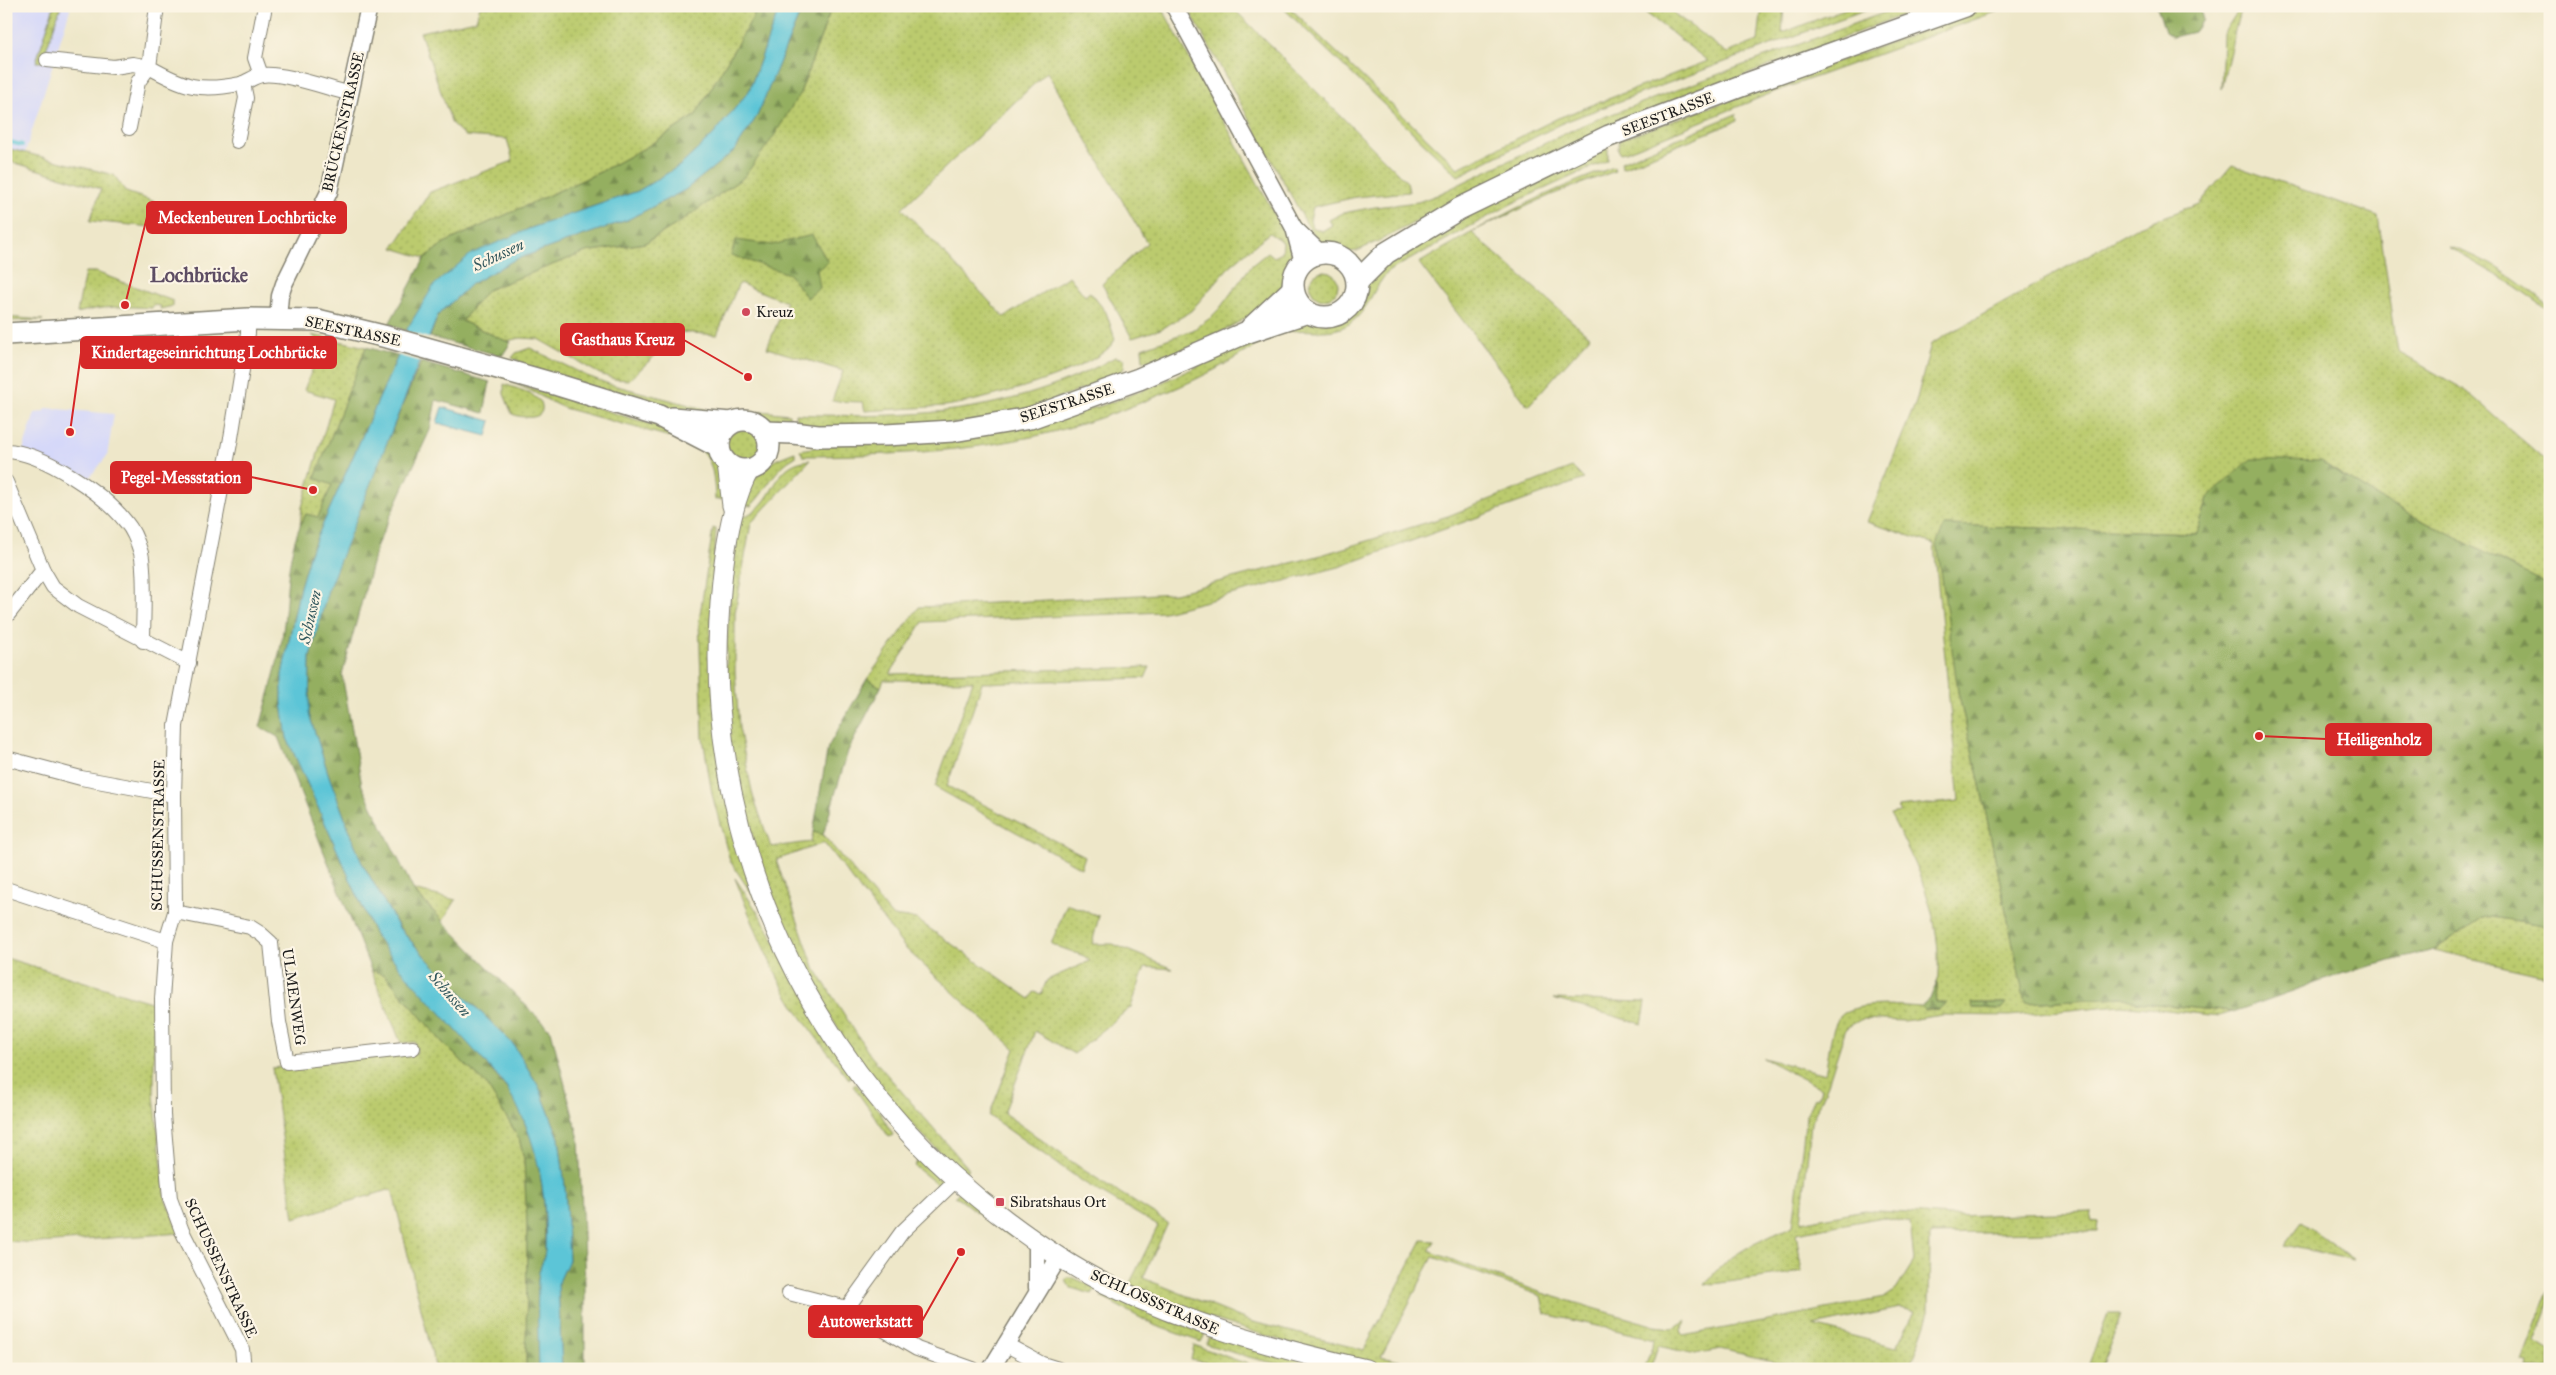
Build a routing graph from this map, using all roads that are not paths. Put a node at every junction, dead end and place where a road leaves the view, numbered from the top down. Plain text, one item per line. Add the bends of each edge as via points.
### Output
1 (157, 6) edge
2 (265, 6) edge
3 (369, 6) edge
4 (1174, 6) edge
5 (1965, 6) edge
6 (47, 60) dead end
7 (149, 67) junction
8 (261, 75) junction
9 (243, 84) junction
10 (348, 94) junction
11 (129, 128) dead end
12 (237, 141) dead end
13 (1386, 253) junction
14 (1312, 258) junction
15 (1345, 259) junction
16 (1358, 281) junction
17 (1293, 289) junction
18 (1308, 312) junction
19 (278, 318) junction
20 (248, 319) junction
21 (1245, 333) junction
22 (6, 334) edge
23 (659, 416) junction
24 (731, 423) junction
25 (765, 432) junction
26 (818, 436) junction
27 (6, 451) edge
28 (723, 455) junction
29 (767, 455) junction
30 (750, 469) junction
31 (6, 482) edge
32 (733, 512) junction
33 (43, 570) junction
34 (6, 618) edge
35 (143, 642) junction
36 (188, 664) junction
37 (6, 758) edge
38 (174, 795) junction
39 (6, 888) edge
40 (175, 912) junction
41 (166, 941) junction
42 (413, 1048) dead end
43 (956, 1180) junction
44 (1037, 1243) junction
45 (1058, 1257) junction
46 (1037, 1291) junction
47 (789, 1293) dead end
48 (847, 1308) junction
49 (1005, 1344) junction
50 (244, 1369) edge
51 (973, 1369) edge
52 (991, 1369) edge
53 (1058, 1369) edge
54 (1366, 1369) edge

1 - 7 street
2 - 8 street via 255,58
3 - 10 street, BRÜCKENSTRASSE
4 - 14 street
5 - 13 main road, SEESTRASSE via 1609,136 1474,201
6 - 7 street via 104,67 133,64
7 - 9 street via 180,83 201,89
7 - 11 street via 138,82
8 - 9 street
8 - 10 street
9 - 12 street via 246,98
10 - 19 street, BRÜCKENSTRASSE via 329,192 284,284
13 - 15 main road, SEESTRASSE
13 - 16 main road, SEESTRASSE
14 - 15 main road, SEESTRASSE via 1337,255
14 - 17 main road via 1297,270
15 - 16 main road
16 - 18 main road, SEESTRASSE via 1355,300 1342,313 1324,318
17 - 18 main road via 1301,306
17 - 21 main road, SEESTRASSE
18 - 21 main road, SEESTRASSE
19 - 20 main road, SEESTRASSE
19 - 23 main road, SEESTRASSE via 317,320 387,337
20 - 22 main road, SEESTRASSE
20 - 36 street, SCHUSSENSTRASSE via 231,438
21 - 26 main road, SEESTRASSE via 1139,379 1030,418 953,431 886,436
23 - 24 main road, SEESTRASSE
23 - 28 main road, SEESTRASSE
24 - 25 main road via 749,420
24 - 28 main road via 721,434
25 - 26 main road, SEESTRASSE
25 - 29 main road
26 - 29 main road, SEESTRASSE
27 - 35 street via 72,476 109,504 127,523 141,555
28 - 30 main road via 734,468
28 - 32 main road, SCHLOSSSTRASSE
29 - 30 main road
30 - 32 main road, SCHLOSSSTRASSE
31 - 33 street
32 - 43 main road, SCHLOSSSTRASSE via 722,589 718,690 722,737 737,812 757,882 782,945 814,1006 846,1056 886,1110
33 - 34 street
33 - 35 street via 53,587 78,606
35 - 36 street
36 - 38 street, SCHUSSENSTRASSE via 176,726
37 - 38 street via 81,778
38 - 40 street, SCHUSSENSTRASSE
39 - 41 street
40 - 41 street, SCHUSSENSTRASSE
40 - 42 street, ULMENWEG via 250,927 271,943 279,1022 287,1062
41 - 50 street, SCHUSSENSTRASSE via 162,999 163,1115 170,1199 182,1231 242,1349
43 - 44 main road, SCHLOSSSTRASSE
43 - 48 street via 902,1232
44 - 45 main road, SCHLOSSSTRASSE
44 - 46 street
45 - 46 street
45 - 54 main road, SCHLOSSSTRASSE via 1103,1282 1202,1325 1303,1355
46 - 49 street
47 - 48 street
48 - 51 street via 918,1349
49 - 52 street
49 - 53 street

